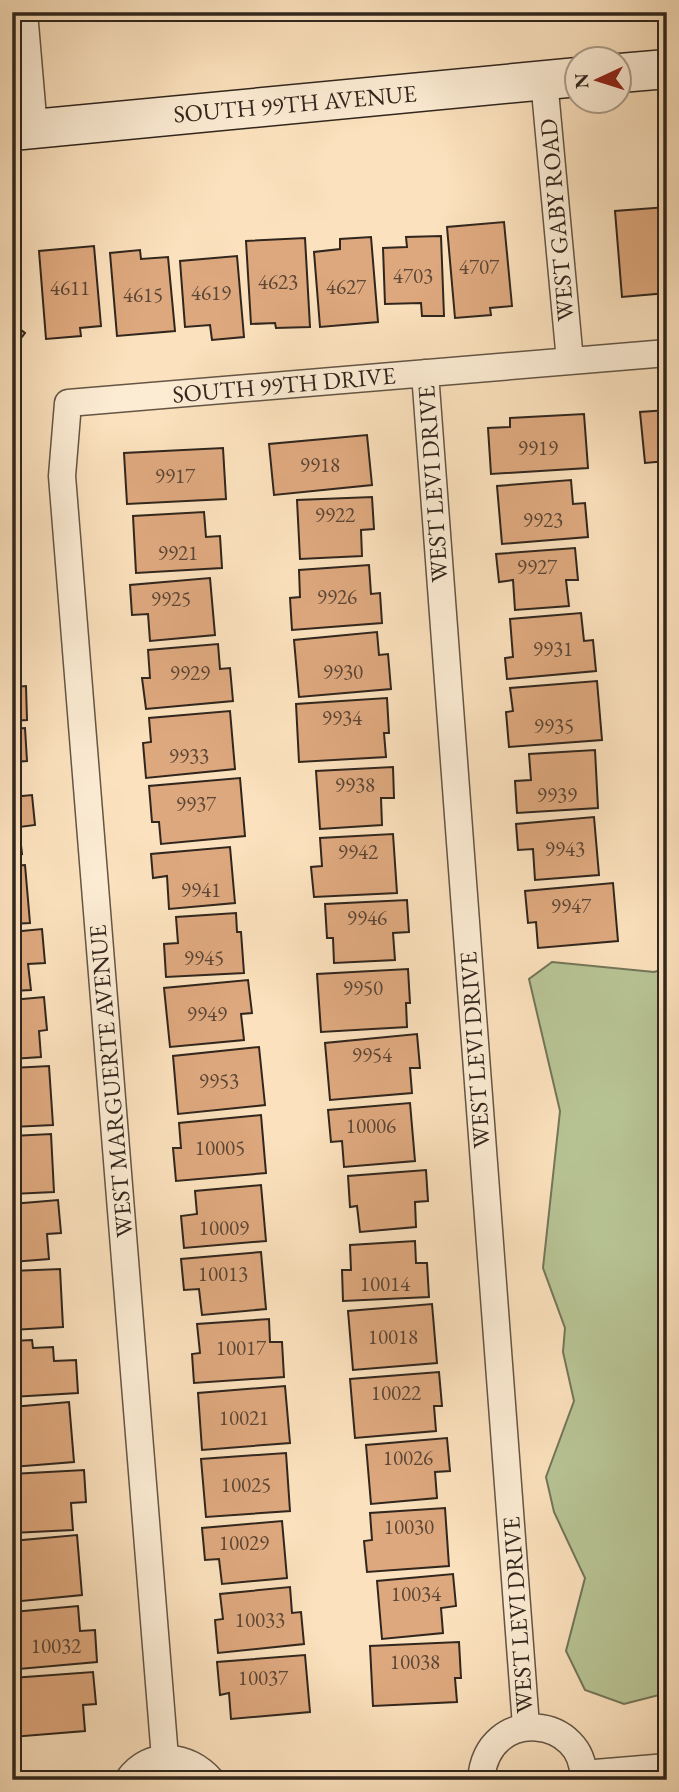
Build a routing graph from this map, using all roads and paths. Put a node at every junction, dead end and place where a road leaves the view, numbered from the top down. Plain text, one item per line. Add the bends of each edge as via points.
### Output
1 (24, 12) edge
2 (667, 69) edge
3 (634, 72) edge
4 (561, 78) edge
5 (23, 130) edge
6 (667, 353) edge
7 (570, 360) junction
8 (425, 373) junction
9 (68, 403) joint
10 (526, 1726) junction
11 (165, 1758) junction
12 (667, 1767) edge
13 (583, 1777) edge
14 (128, 1780) edge
15 (211, 1780) edge
16 (481, 1780) edge

1 - 5 street
2 - 3 main road
4 - 5 main road, SOUTH 99TH AVENUE
4 - 7 street, WEST GABY ROAD
6 - 7 street, SOUTH 99TH DRIVE
7 - 8 street, SOUTH 99TH DRIVE
8 - 9 street, SOUTH 99TH DRIVE
8 - 10 street, WEST LEVI DRIVE
9 - 11 street, WEST MARGUERTE AVENUE via 62,476
10 - 13 street via 558,1733 571,1744 580,1758
10 - 16 street via 498,1739 488,1751
11 - 14 street via 141,1767
11 - 15 street via 191,1763
12 - 13 street

